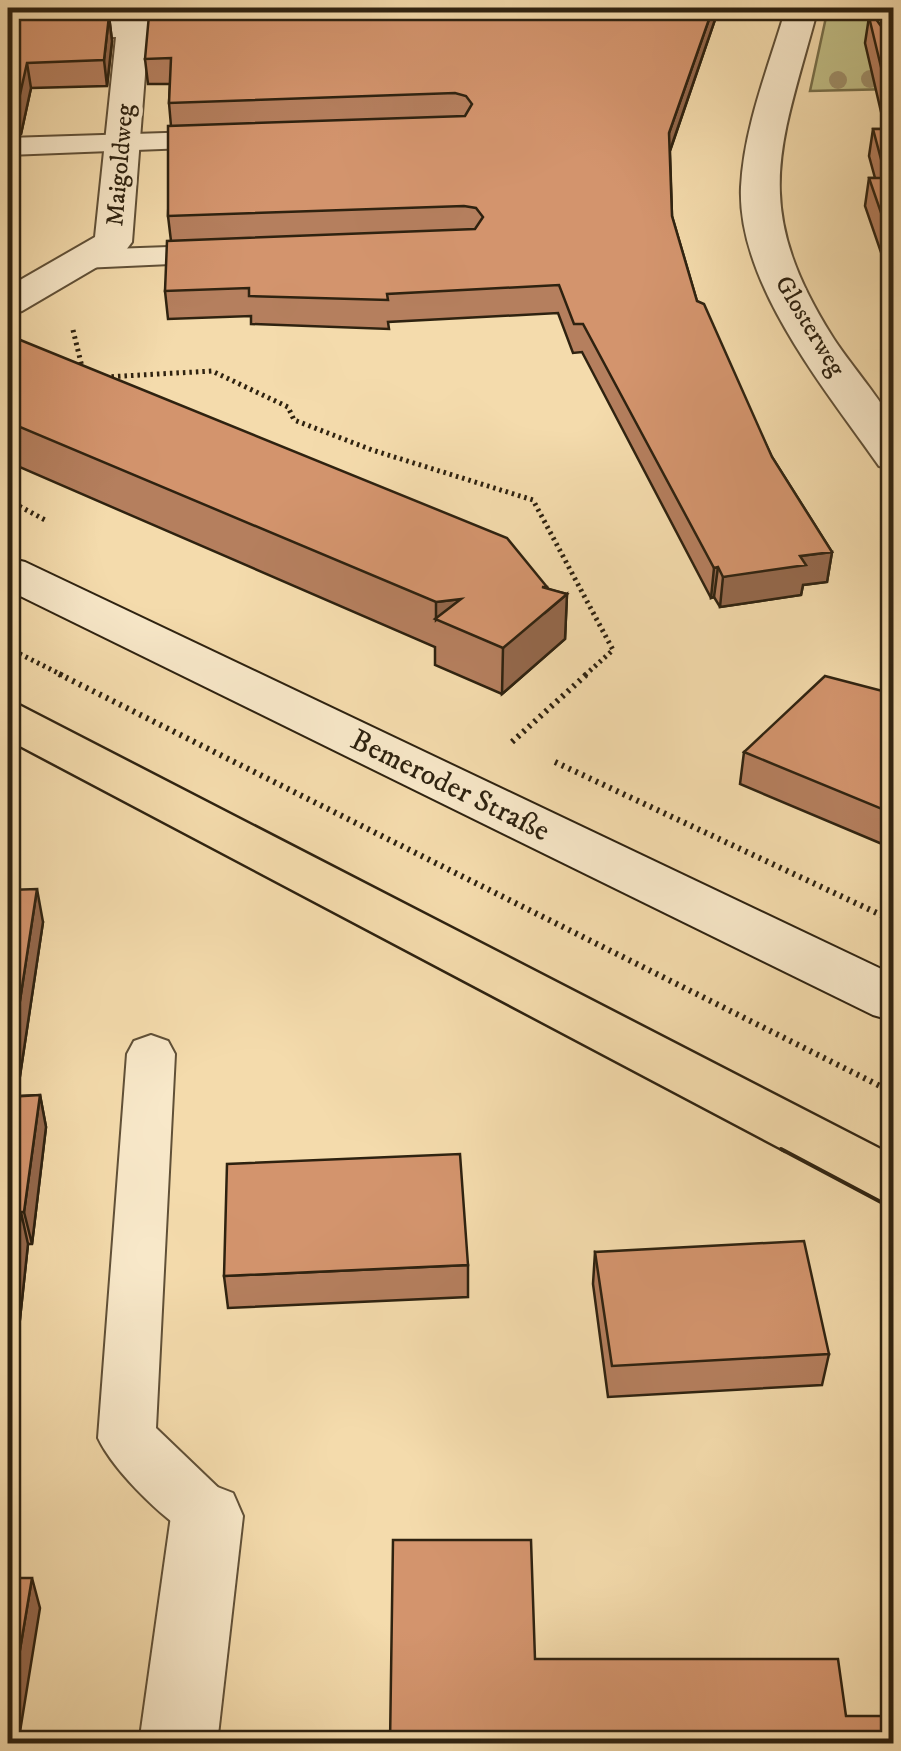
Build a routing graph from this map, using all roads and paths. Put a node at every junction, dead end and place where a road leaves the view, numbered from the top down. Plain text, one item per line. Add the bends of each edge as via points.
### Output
1 (802, 8) edge
2 (134, 17) edge
3 (249, 24) edge
4 (8, 30) edge
5 (259, 138) edge
6 (122, 143) junction
7 (8, 146) edge
8 (254, 253) edge
9 (83, 259) junction
10 (8, 303) edge
11 (56, 324) dead end
12 (102, 377) edge
13 (84, 378) edge
14 (894, 457) edge
15 (8, 572) edge
16 (8, 648) edge
17 (512, 742) dead end
18 (894, 1000) edge
19 (151, 1054) dead end
20 (894, 1093) edge
21 (207, 1516) joint
22 (178, 1744) edge

1 - 14 street, Glosterweg via 758,200 778,280
2 - 3 street
2 - 4 street
2 - 6 street, Maigoldweg
5 - 6 lane
6 - 7 lane
6 - 9 street, Maigoldweg via 113,242
8 - 9 lane
9 - 10 street, Maigoldweg
11 - 13 path via 73,330
12 - 17 path via 212,371 288,407 294,420 533,500 613,650
15 - 18 street, Bemeroder Straße
16 - 20 path
19 - 21 lane via 127,1438
21 - 22 street

